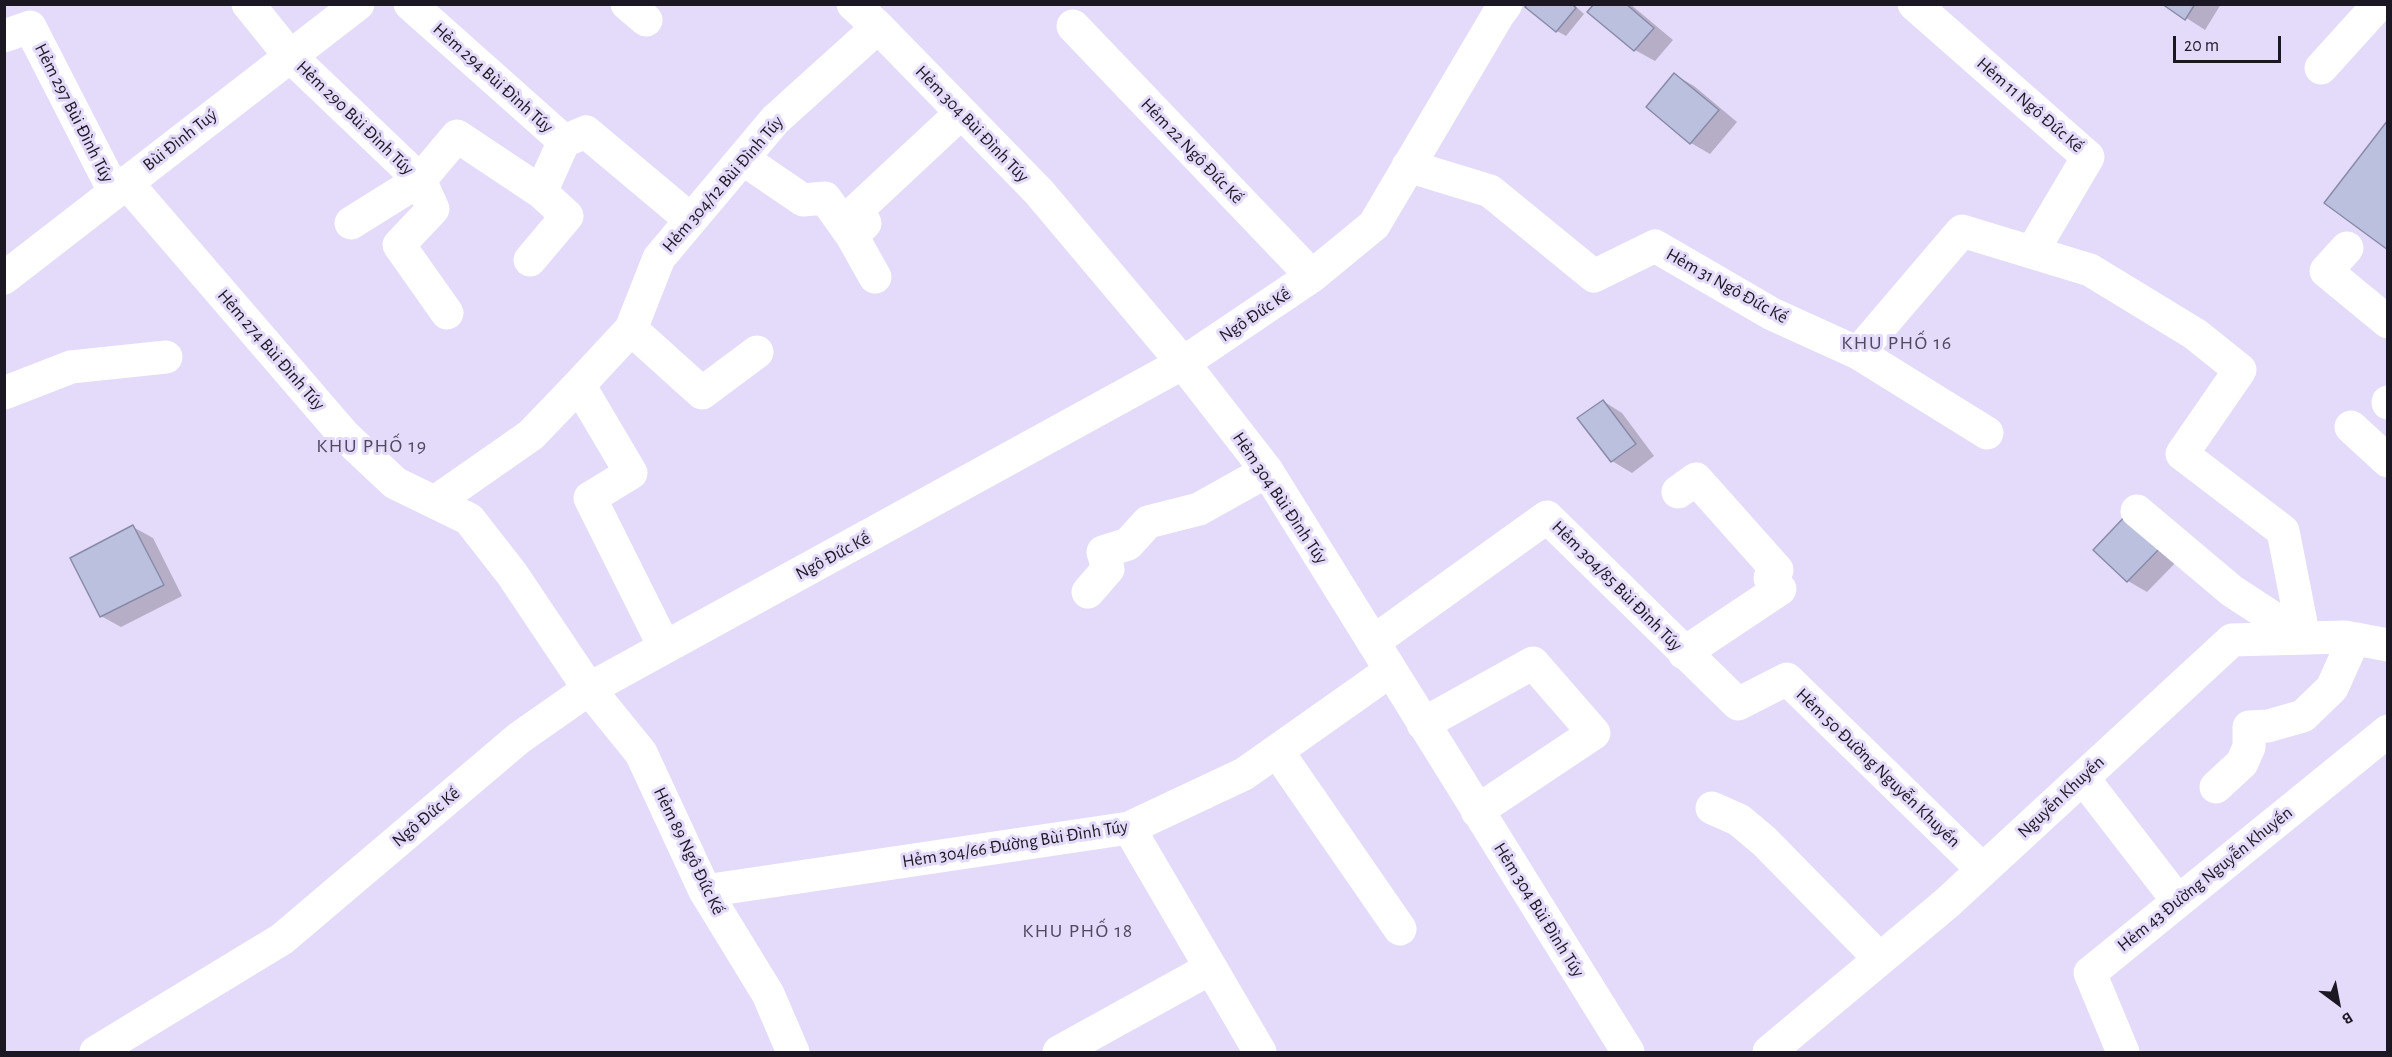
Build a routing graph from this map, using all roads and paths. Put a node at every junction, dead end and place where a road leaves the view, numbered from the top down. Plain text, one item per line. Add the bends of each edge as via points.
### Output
1 (248, 4) edge
2 (358, 4) edge
3 (410, 4) edge
4 (853, 4) edge
5 (1506, 4) edge
6 (1914, 4) edge
7 (2379, 4) edge
8 (1073, 26) dead end
9 (878, 27) junction
10 (4, 36) edge
11 (290, 56) junction
12 (2321, 68) dead end
13 (961, 113) junction
14 (564, 141) junction
15 (743, 159) junction
16 (1408, 166) junction
17 (420, 180) junction
18 (120, 187) junction
19 (541, 192) junction
20 (691, 220) junction
21 (351, 224) dead end
22 (852, 236) junction
23 (2347, 248) dead end
24 (2032, 252) junction
25 (530, 260) dead end
26 (1312, 276) junction
27 (875, 277) dead end
28 (4, 278) edge
29 (447, 313) dead end
30 (2388, 322) edge
31 (631, 329) junction
32 (757, 352) dead end
33 (1858, 353) junction
34 (166, 357) dead end
35 (1183, 363) junction
36 (579, 385) junction
37 (4, 393) edge
38 (2351, 427) dead end
39 (1987, 433) dead end
40 (2388, 461) edge
41 (1267, 471) junction
42 (1678, 492) dead end
43 (435, 502) junction
44 (2137, 511) dead end
45 (1088, 592) dead end
46 (2304, 638) junction
47 (2354, 639) junction
48 (1373, 642) junction
49 (2388, 645) edge
50 (664, 646) junction
51 (1684, 653) junction
52 (1390, 671) junction
53 (589, 689) junction
54 (1738, 704) joint
55 (1423, 724) junction
56 (2388, 731) edge
57 (1277, 751) junction
58 (2083, 778) junction
59 (2216, 787) dead end
60 (1712, 808) dead end
61 (1478, 811) junction
62 (1129, 828) junction
63 (1983, 870) junction
64 (705, 891) junction
65 (2178, 901) junction
66 (1400, 928) dead end
67 (1880, 959) junction
68 (1211, 968) junction
69 (96, 1053) edge
70 (793, 1053) edge
71 (1059, 1053) edge
72 (1260, 1053) edge
73 (1628, 1053) edge
74 (1769, 1053) edge
75 (2123, 1053) edge

1 - 11 street, Hẻm 290 Bùi Đình Túy
2 - 11 street, Bùi Đình Tuý
3 - 14 street, Hẻm 294 Bùi Đình Túy
4 - 9 street, Hẻm 304 Bùi Đình Túy
5 - 16 street, Ngô Đức Kế
6 - 24 street, Hẻm 11 Ngô Đức Kế via 2088,157
7 - 12 street
8 - 26 street, Hẻm 22 Ngô Đức Kế
9 - 13 street, Hẻm 304 Bùi Đình Túy
9 - 15 street, Hẻm 304/12 Bùi Đình Túy via 775,120
10 - 18 street, Hẻm 297 Bùi Đình Túy via 30,27
11 - 17 street, Hẻm 290 Bùi Đình Túy
11 - 18 street, Bùi Đình Tuý
13 - 22 street via 857,210 865,223
13 - 35 street, Hẻm 304 Bùi Đình Túy via 1039,192
14 - 19 street
14 - 20 street, Hẻm 294 Bùi Đình Túy via 586,132
15 - 20 street, Hẻm 304/12 Bùi Đình Túy
15 - 22 street via 803,200 825,198
16 - 26 street, Ngô Đức Kế via 1374,225
16 - 33 street, Hẻm 31 Ngô Đức Kế via 1490,191 1594,276 1655,246 1772,314
17 - 19 street, Hẻm 290 Bùi Đình Túy via 457,136
17 - 21 street
17 - 29 street via 433,209 399,245
18 - 28 street, Bùi Đình Tuý
18 - 43 street, Hẻm 274 Bùi Đình Túy via 344,435 395,483
19 - 25 street, Hẻm 290 Bùi Đình Túy via 567,216
20 - 31 street, Hẻm 304/12 Bùi Đình Túy via 659,258
22 - 27 street
23 - 30 street via 2326,271
24 - 33 street via 1962,231
24 - 46 street via 2090,270 2196,334 2240,370 2182,454 2283,531
26 - 35 street, Ngô Đức Kế
31 - 32 street via 702,393
31 - 36 street, Hẻm 304/12 Bùi Đình Túy
33 - 39 street, Hẻm 31 Ngô Đức Kế
34 - 37 street via 71,367
35 - 41 street, Hẻm 304 Bùi Đình Túy
35 - 50 street, Ngô Đức Kế
36 - 43 street, Hẻm 304/12 Bùi Đình Túy via 531,435
36 - 50 street via 631,473 590,498
38 - 40 street
41 - 45 street via 1200,509 1148,522 1128,544 1102,552 1108,569
41 - 48 street, Hẻm 304 Bùi Đình Túy
42 - 51 street via 1695,479 1777,570 1770,578 1780,589
43 - 53 street, Hẻm 274 Bùi Đình Túy via 469,519 512,574
44 - 46 street via 2232,591
46 - 47 street, Nguyễn Khuyến
46 - 58 street, Nguyễn Khuyến via 2232,640
47 - 49 street, Nguyễn Khuyến
47 - 59 street via 2332,688 2303,716 2249,727 2249,747 2242,763
48 - 51 street, Hẻm 304/85 Bùi Đình Túy via 1547,517
48 - 52 street, Hẻm 304 Bùi Đình Túy
50 - 53 street, Ngô Đức Kế
51 - 54 street, Hẻm 304/85 Bùi Đình Túy
52 - 55 street, Hẻm 304 Bùi Đình Túy
52 - 57 street, Hẻm 304/66 Đường Bùi Đình Túy
53 - 64 street, Hẻm 89 Ngô Đức Kế via 641,753
53 - 69 street, Ngô Đức Kế via 519,738 282,939
54 - 63 street, Hẻm 50 Đường Nguyễn Khuyến via 1787,679
55 - 61 street, Hẻm 304 Bùi Đình Túy
55 - 61 street via 1533,663 1594,733
56 - 65 street, Hẻm 43 Đường Nguyễn Khuyến
57 - 62 street, Hẻm 304/66 Đường Bùi Đình Túy via 1245,774
57 - 66 street
58 - 63 street, Nguyễn Khuyến
58 - 65 street
60 - 67 street via 1739,820 1764,841
61 - 73 street, Hẻm 304 Bùi Đình Túy
62 - 64 street, Hẻm 304/66 Đường Bùi Đình Túy
62 - 68 street
63 - 67 street, Nguyễn Khuyến
64 - 70 street, Hẻm 89 Ngô Đức Kế via 768,994
65 - 75 street, Hẻm 43 Đường Nguyễn Khuyến via 2090,973
67 - 74 street, Nguyễn Khuyến
68 - 71 street
68 - 72 street

